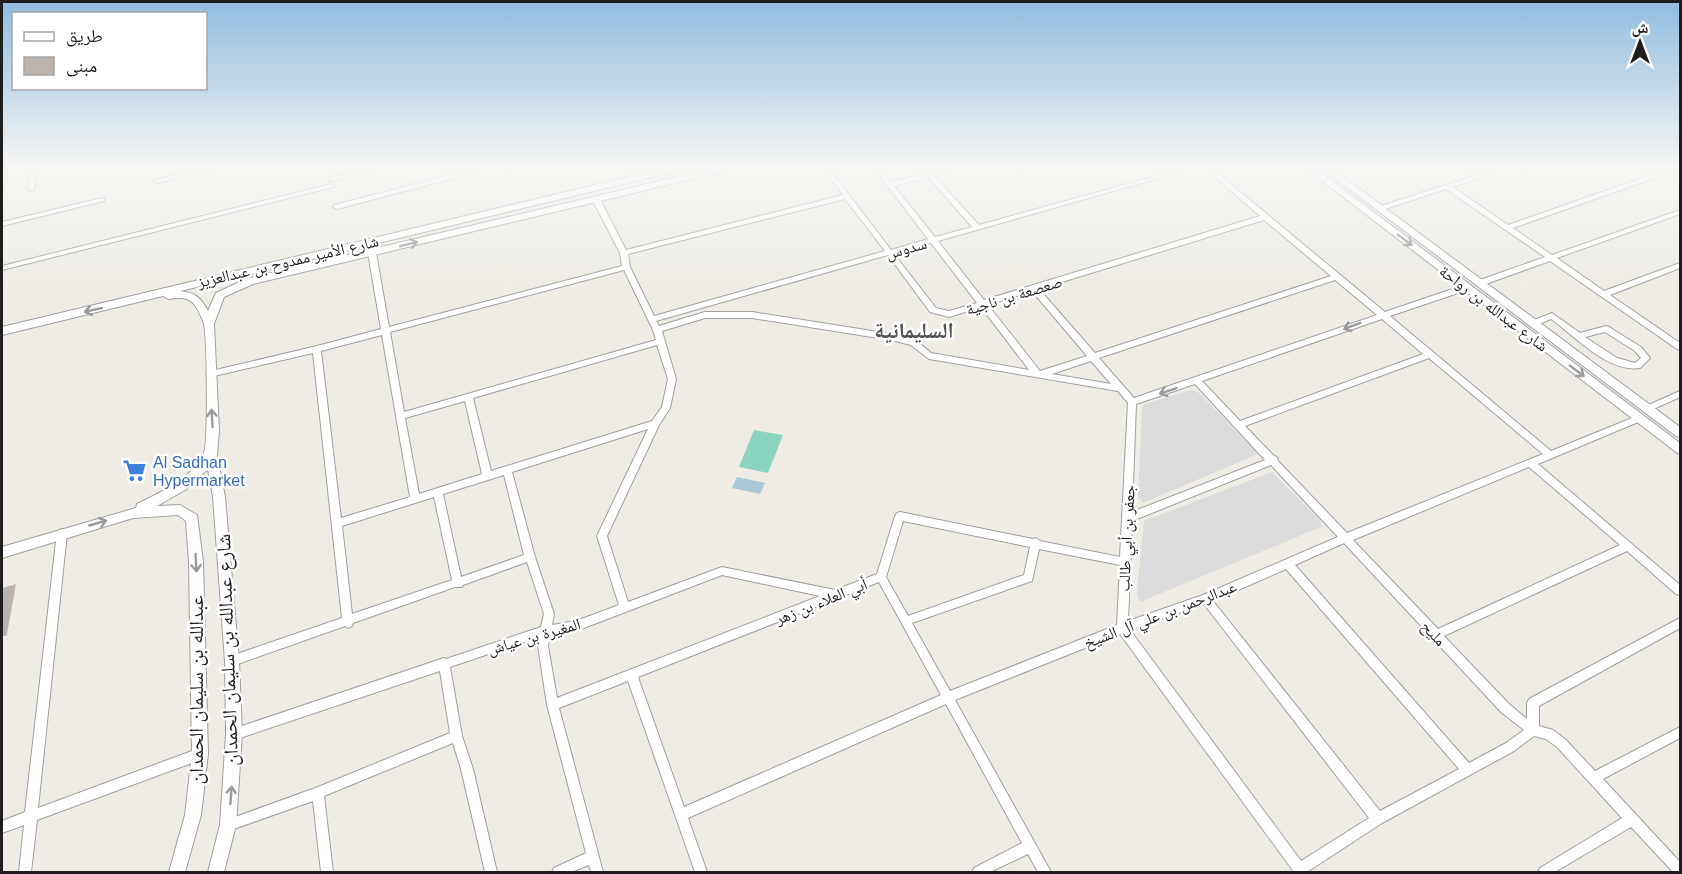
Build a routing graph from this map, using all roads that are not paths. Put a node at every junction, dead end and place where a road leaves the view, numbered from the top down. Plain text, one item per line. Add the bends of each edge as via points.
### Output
1 (70, 208) edge
2 (234, 208) edge
3 (514, 208) edge
4 (560, 208) edge
5 (601, 208) edge
6 (801, 208) edge
7 (856, 208) edge
8 (907, 208) edge
9 (959, 208) edge
10 (1050, 208) edge
11 (1254, 208) edge
12 (1362, 208) edge
13 (1379, 208) edge
14 (1478, 208) edge
15 (1564, 208) edge
16 (1680, 212) edge
17 (1265, 217) junction
18 (2, 224) edge
19 (977, 228) junction
20 (1507, 228) junction
21 (932, 240) junction
22 (890, 252) junction
23 (372, 253) junction
24 (624, 253) junction
25 (1550, 258) junction
26 (1680, 265) edge
27 (2, 267) edge
28 (626, 267) junction
29 (1335, 276) junction
30 (1479, 284) junction
31 (1467, 287) junction
32 (1034, 289) junction
33 (1604, 294) junction
34 (120, 304) junction
35 (984, 304) junction
36 (1382, 315) junction
37 (652, 319) junction
38 (209, 324) junction
39 (1532, 324) junction
40 (657, 330) junction
41 (2, 331) edge
42 (385, 331) junction
43 (1579, 336) junction
44 (661, 341) junction
45 (1680, 347) edge
46 (318, 349) junction
47 (1428, 355) junction
48 (1092, 358) junction
49 (210, 374) junction
50 (1038, 375) junction
51 (1197, 381) junction
52 (1118, 388) junction
53 (1680, 394) edge
54 (468, 397) junction
55 (1132, 402) junction
56 (1644, 414) junction
57 (400, 416) junction
58 (655, 423) junction
59 (1239, 425) junction
60 (1680, 433) edge
61 (1680, 449) edge
62 (211, 455) junction
63 (1550, 455) junction
64 (1274, 460) junction
65 (1531, 463) junction
66 (507, 470) junction
67 (487, 476) junction
68 (438, 492) junction
69 (415, 498) junction
70 (133, 513) junction
71 (1128, 518) junction
72 (336, 524) junction
73 (62, 533) junction
74 (1346, 538) junction
75 (1036, 542) junction
76 (1628, 546) junction
77 (2, 552) edge
78 (530, 557) junction
79 (1125, 562) junction
80 (1288, 564) junction
81 (881, 577) junction
82 (458, 584) junction
83 (1680, 591) edge
84 (836, 595) junction
85 (1206, 599) junction
86 (625, 607) junction
87 (906, 621) junction
88 (348, 623) junction
89 (1680, 623) edge
90 (1122, 628) junction
91 (544, 631) junction
92 (1436, 635) junction
93 (232, 661) junction
94 (444, 663) junction
95 (632, 675) junction
96 (947, 698) junction
97 (553, 705) junction
98 (1533, 730) junction
99 (1680, 732) edge
100 (234, 734) junction
101 (456, 736) junction
102 (200, 754) junction
103 (1467, 769) junction
104 (1593, 778) junction
105 (318, 793) junction
106 (681, 814) junction
107 (31, 816) junction
108 (1378, 819) junction
109 (1632, 819) junction
110 (228, 825) junction
111 (2, 827) edge
112 (1030, 846) junction
113 (592, 857) junction
114 (1300, 871) edge
115 (1680, 871) edge
116 (25, 873) edge
117 (177, 873) edge
118 (216, 873) edge
119 (327, 873) edge
120 (491, 873) edge
121 (558, 873) edge
122 (597, 873) edge
123 (701, 873) edge
124 (978, 873) edge
125 (1045, 873) edge
126 (1544, 873) edge

1 - 18 street
2 - 27 street
3 - 34 street, شارع الأمير ممدوح بن عبدالعزيز
23 -> 4 street, شارع الأمير ممدوح بن عبدالعزيز
5 - 24 street
6 - 24 street
7 - 22 street, صعصعة بن ناجية
8 - 21 street
9 - 19 street
10 - 19 street, سدوس
11 - 17 street
12 -> 31 street, شارع عبدالله بن رواحة
13 - 30 street, شارع عبدالله بن رواحة
14 - 20 street
15 - 20 street
16 - 25 street
17 - 29 street
17 - 32 street, صعصعة بن ناجية
19 - 21 street, سدوس
20 - 25 street
21 - 22 street, سدوس
21 - 35 street
22 - 35 street, صعصعة بن ناجية via 933,310 949,314
22 - 37 street, سدوس
23 - 38 street, شارع الأمير ممدوح بن عبدالعزيز via 250,281 220,295
23 - 42 street
24 - 28 street
25 - 30 street
25 - 33 street
26 - 33 street
28 - 37 street
28 - 42 street
29 - 36 street
29 - 48 street
30 - 39 street, شارع عبدالله بن رواحة
31 - 36 street
31 -> 56 street, شارع عبدالله بن رواحة
32 - 35 street, صعصعة بن ناجية
32 - 48 street
33 - 45 street
34 - 38 street via 193,296 201,303
34 -> 41 street, شارع الأمير ممدوح بن عبدالعزيز
35 - 50 street
36 - 47 street
36 -> 51 street
37 - 40 street
38 - 49 street
39 - 43 street via 1552,316
39 - 56 street, شارع عبدالله بن رواحة
40 - 44 street
40 - 50 street via 705,315 752,315 891,337 914,343 928,356
42 - 46 street
42 - 57 street
43 - 43 street via 1622,366 1637,366 1646,358 1606,328
44 - 54 street
44 - 58 street via 672,379 666,408
46 - 49 street
46 - 72 street
47 - 59 street
47 - 63 street
48 - 50 street
48 - 52 street
62 -> 49 street
50 - 52 street
51 -> 55 street
51 - 59 street, مليح
52 - 55 street
53 - 56 street, عبدالرحمن بن علي آل الشيخ
54 - 57 street
54 - 67 street
55 - 71 street, جعفر بن أبي طالب
56 - 60 street, شارع عبدالله بن رواحة
56 - 61 street, شارع عبدالله بن رواحة
56 - 63 street, عبدالرحمن بن علي آل الشيخ
57 - 69 street
58 - 66 street
58 - 86 street via 602,536
59 - 64 street, مليح
62 - 70 street via 186,486
62 - 93 street, شارع عبدالله بن سليمان الحمدان via 219,497
63 - 65 street, عبدالرحمن بن علي آل الشيخ
64 - 71 street
64 - 74 street, مليح
65 - 74 street, عبدالرحمن بن علي آل الشيخ
65 - 76 street
66 - 67 street
66 - 78 street
67 - 68 street
68 - 69 street
68 - 82 street
69 - 72 street
73 -> 70 street
70 -> 102 street, عبدالله بن سليمان الحمدان via 180,510 192,519
71 - 79 street, جعفر بن أبي طالب
72 - 88 street
73 - 77 street
73 - 107 street
74 - 80 street, عبدالرحمن بن علي آل الشيخ
74 - 92 street, مليح
75 - 79 street, أبي العلاء بن زهر
75 - 81 street, أبي العلاء بن زهر via 900,516
75 - 87 street via 1028,578
76 - 83 street
76 - 92 street
78 - 82 street
78 - 91 street via 549,614
79 - 90 street, جعفر بن أبي طالب
80 - 85 street, عبدالرحمن بن علي آل الشيخ
80 - 103 street
81 - 84 street, أبي العلاء بن زهر
81 - 87 street
82 - 88 street
84 - 86 street, المغيرة بن عياش via 723,572
84 - 95 street, أبي العلاء بن زهر
85 - 90 street, عبدالرحمن بن علي آل الشيخ
85 - 108 street
86 - 91 street, المغيرة بن عياش via 576,626
87 - 96 street
88 - 93 street
89 - 98 street via 1533,704
90 - 96 street, عبدالرحمن بن علي آل الشيخ
90 - 114 street
91 - 94 street, المغيرة بن عياش
91 - 97 street
92 - 98 street, مليح via 1505,708
93 - 100 street, شارع عبدالله بن سليمان الحمدان
94 - 100 street, المغيرة بن عياش
94 - 101 street
95 - 97 street, أبي العلاء بن زهر
95 - 106 street
96 - 106 street, عبدالرحمن بن علي آل الشيخ
96 - 112 street
97 - 113 street
98 - 103 street
98 - 104 street, مليح via 1549,734 1561,743
99 - 104 street
110 -> 100 street, شارع عبدالله بن سليمان الحمدان
101 - 105 street
101 - 120 street
102 - 107 street
102 - 117 street, عبدالله بن سليمان الحمدان via 193,815
103 - 108 street
104 - 109 street, مليح
105 - 110 street
105 - 119 street
106 - 123 street
107 - 111 street
107 - 116 street
108 - 114 street
109 - 115 street, مليح
109 - 126 street
110 - 118 street, شارع عبدالله بن سليمان الحمدان
112 - 124 street
112 - 125 street
113 - 121 street
113 - 122 street

